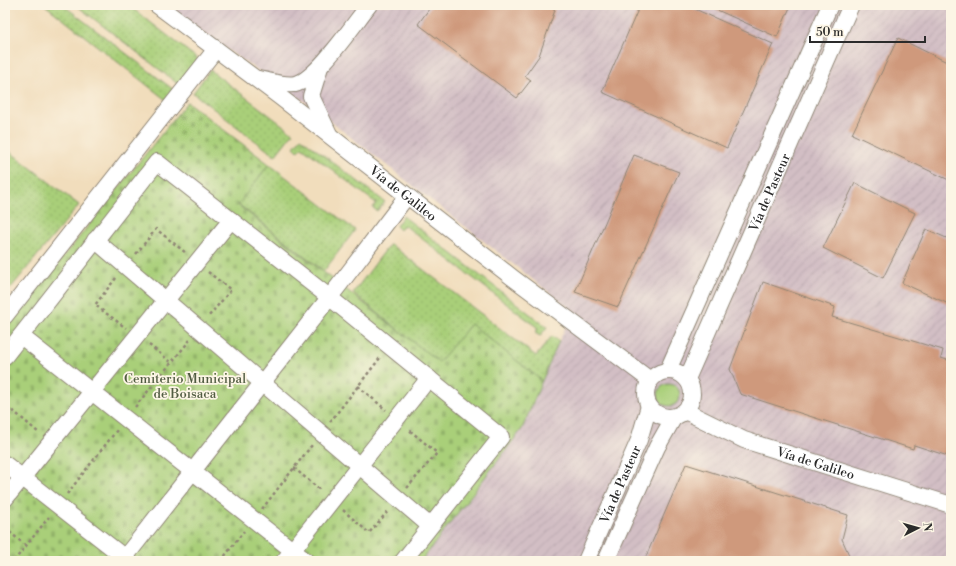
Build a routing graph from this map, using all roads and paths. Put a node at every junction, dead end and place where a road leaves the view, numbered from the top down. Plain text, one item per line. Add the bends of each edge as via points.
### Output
1 (157, 5) edge
2 (369, 5) edge
3 (830, 5) edge
4 (851, 5) edge
5 (216, 50) junction
6 (320, 67) junction
7 (255, 78) junction
8 (296, 84) junction
9 (311, 96) junction
10 (280, 97) junction
11 (303, 115) junction
12 (330, 136) junction
13 (408, 196) junction
14 (231, 220) junction
15 (95, 240) junction
16 (329, 298) junction
17 (166, 301) junction
18 (5, 316) edge
19 (21, 336) junction
20 (389, 346) junction
21 (5, 356) edge
22 (171, 362) dead end
23 (668, 370) junction
24 (430, 378) junction
25 (687, 379) junction
26 (650, 380) junction
27 (262, 383) junction
28 (92, 392) junction
29 (649, 406) junction
30 (680, 414) junction
31 (5, 417) edge
32 (126, 418) junction
33 (321, 433) junction
34 (51, 443) junction
35 (5, 464) edge
36 (360, 466) junction
37 (193, 471) junction
38 (23, 478) junction
39 (5, 500) edge
40 (58, 505) junction
41 (951, 505) edge
42 (254, 519) junction
43 (430, 526) junction
44 (5, 528) edge
45 (26, 546) junction
46 (289, 556) edge
47 (125, 560) edge
48 (14, 561) edge
49 (221, 561) edge
50 (306, 561) edge
51 (403, 561) edge
52 (586, 561) edge
53 (606, 561) edge

1 - 5 street, Vía de Galileo
2 - 6 street
3 - 23 street, Vía de Pasteur
4 - 25 street, Vía de Pasteur
5 - 7 street, Vía de Galileo
5 - 18 street
6 - 8 street
6 - 9 street
7 - 8 street via 275,83
7 - 10 street, Vía de Galileo
8 - 9 street via 308,90
8 - 10 street
9 - 11 street
9 - 12 street
10 - 11 street, Vía de Galileo
11 - 12 street, Vía de Galileo
12 - 13 street, Vía de Galileo
13 - 16 street
13 - 26 street, Vía de Galileo
14 - 15 street via 157,162
14 - 16 street
14 - 17 street
15 - 17 street
15 - 19 street
16 - 20 street
16 - 27 street
17 - 27 street
17 - 28 street
19 - 21 street
19 - 28 street
20 - 24 street
20 - 33 path
22 - 32 path
23 - 25 street via 676,371
23 - 26 street
24 - 36 street
24 - 43 street via 502,437
25 - 30 street via 693,392 692,400
26 - 29 street via 646,393
27 - 33 street
27 - 37 street
28 - 32 street
28 - 34 street
29 - 30 street via 654,412 667,417
29 - 52 street, Vía de Pasteur via 639,440
30 - 41 street, Vía de Galileo via 744,440
30 - 53 street, Vía de Pasteur via 657,447
31 - 34 path via 11,410
32 - 37 street
32 - 40 path
33 - 36 street
33 - 42 path
34 - 38 street
35 - 38 street
36 - 43 street
36 - 46 street
37 - 42 street
37 - 47 street
38 - 39 street
38 - 40 street
40 - 45 path
40 - 47 street
42 - 46 street
42 - 49 path
43 - 51 street
44 - 45 path
45 - 48 path
46 - 50 street

